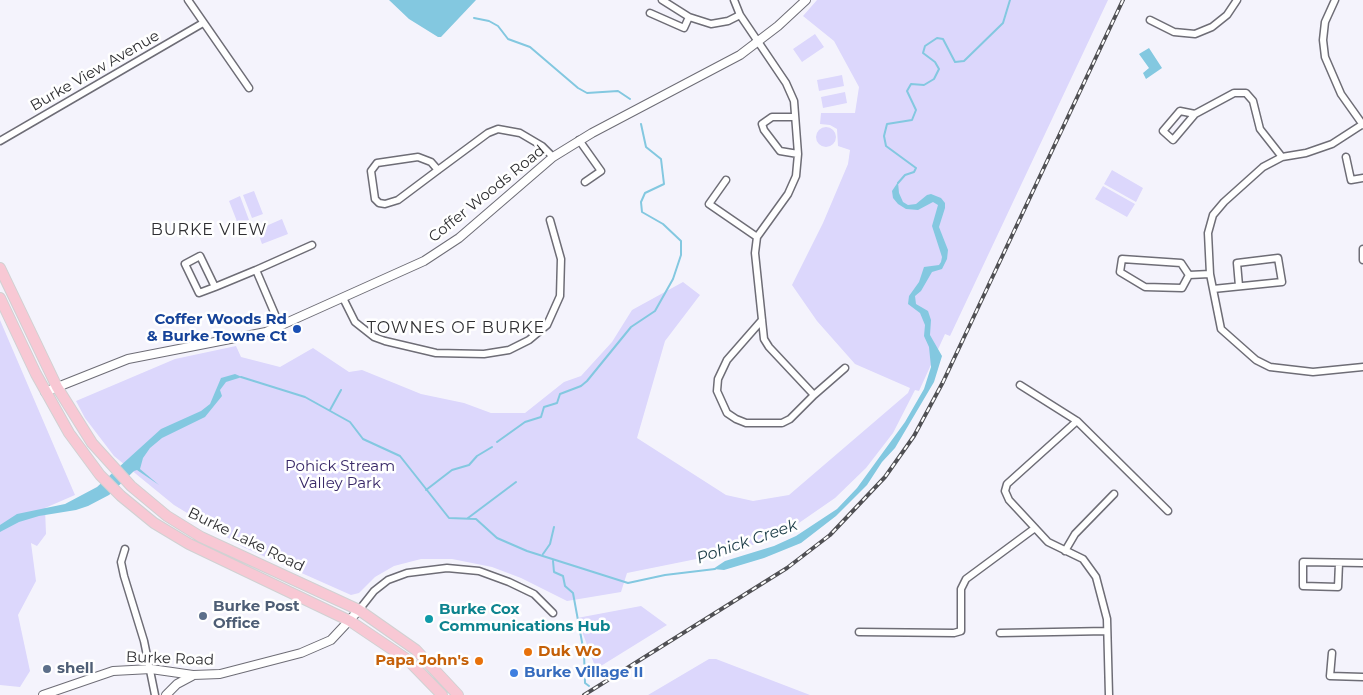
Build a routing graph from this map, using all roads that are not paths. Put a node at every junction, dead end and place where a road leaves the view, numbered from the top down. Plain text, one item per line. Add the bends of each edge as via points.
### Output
1 (188, 0) edge
2 (662, 0) edge
3 (734, 0) edge
4 (806, 0) edge
5 (1237, 0) edge
6 (1335, 0) edge
7 (650, 13) dead end
8 (740, 15) junction
9 (689, 17) junction
10 (1150, 20) dead end
11 (203, 23) junction
12 (759, 42) junction
13 (249, 88) dead end
14 (1195, 114) junction
15 (795, 117) junction
16 (1363, 125) edge
17 (579, 140) junction
18 (0, 141) edge
19 (798, 154) junction
20 (553, 157) junction
21 (1282, 157) junction
22 (1346, 157) dead end
23 (438, 170) junction
24 (1363, 178) edge
25 (726, 180) dead end
26 (585, 182) dead end
27 (550, 220) dead end
28 (757, 237) junction
29 (312, 245) dead end
30 (1363, 249) edge
31 (1363, 260) edge
32 (0, 268) edge
33 (256, 270) junction
34 (1210, 274) junction
35 (1189, 275) junction
36 (1239, 286) junction
37 (215, 287) junction
38 (1213, 289) junction
39 (0, 298) edge
40 (343, 298) junction
41 (762, 320) junction
42 (280, 326) junction
43 (1363, 367) edge
44 (845, 368) dead end
45 (1020, 385) dead end
46 (57, 387) junction
47 (45, 392) junction
48 (814, 396) junction
49 (1077, 421) junction
50 (1114, 494) dead end
51 (1168, 512) dead end
52 (1035, 528) junction
53 (125, 548) dead end
54 (1065, 551) junction
55 (1338, 563) junction
56 (1363, 563) edge
57 (359, 610) junction
58 (553, 613) dead end
59 (350, 621) junction
60 (859, 632) dead end
61 (1107, 632) junction
62 (1000, 633) dead end
63 (1332, 653) dead end
64 (151, 669) junction
65 (193, 675) junction
66 (1363, 676) edge
67 (43, 695) edge
68 (155, 695) edge
69 (166, 695) edge
70 (442, 695) edge
71 (458, 695) edge
72 (1109, 695) edge

1 - 11 street
2 - 9 street
3 - 8 street
4 - 12 street, Coffer Woods Road
5 - 10 street via 1227,15 1212,27 1195,34 1174,32
6 - 16 street via 1325,22 1322,40 1325,57 1341,94
7 - 9 street via 684,28
8 - 9 street via 712,24
8 - 12 street
11 - 13 street
11 - 18 street, Burke View Avenue
12 - 15 street via 786,83 794,101
12 - 17 street, Coffer Woods Road via 723,65
14 - 14 street via 1173,140 1163,131 1180,111
14 - 21 street via 1234,93 1246,93 1253,100 1260,129
15 - 19 street
15 - 19 street via 772,117 762,124 780,151
16 - 21 street via 1332,144
17 - 20 street, Coffer Woods Road
17 - 26 street via 601,171
19 - 28 street via 792,188
20 - 23 street via 520,133 498,129
20 - 40 street, Coffer Woods Road via 447,247
21 - 34 street via 1244,182 1213,215 1208,233
22 - 24 street via 1351,180
23 - 23 street via 431,162 418,157 377,164 371,171 375,199 385,204 398,200
25 - 28 street via 709,204
27 - 40 street via 561,259 560,296 547,325 529,340 509,350 451,354 385,342 355,322
28 - 41 street via 755,253
29 - 33 street
30 - 31 street
32 - 46 main road, Burke Lake Road
33 - 37 street
33 - 42 street
34 - 35 street
34 - 38 street
35 - 35 street via 1181,263 1122,259 1120,272 1145,287 1182,288
36 - 36 street via 1282,282 1278,258 1237,263
36 - 38 street
37 - 37 street via 199,293 185,264 200,256
38 - 43 street via 1221,329 1256,360 1270,367 1313,372
39 - 47 main road, Burke Lake Road
40 - 42 street, Coffer Woods Road
41 - 48 street via 768,347
41 - 48 street via 727,360 720,374 717,391 727,412 746,423 782,422 790,419
42 - 46 street, Coffer Woods Road via 241,338 128,359
44 - 48 street
45 - 49 street
46 - 47 street, Coffer Woods Road
46 - 57 main road, Burke Lake Road via 110,466 167,516 201,537
47 - 59 main road, Burke Lake Road via 69,433 100,475 154,523 188,544
49 - 51 street
49 - 52 street via 1007,484 1008,500
50 - 54 street via 1075,534
52 - 54 street via 1048,542
52 - 60 street via 966,579 961,589 961,631
53 - 64 street via 121,562 124,576
54 - 61 street via 1083,559 1096,577 1106,610
55 - 55 street via 1303,562 1303,586 1338,587
55 - 56 street
57 - 58 street, Burke Road via 388,580 407,573 447,568 479,571 509,582 534,594
57 - 59 street, Burke Road
57 - 71 main road, Burke Lake Road via 416,650
59 - 65 street, Burke Road via 331,640 301,653 220,674
59 - 70 main road, Burke Lake Road via 408,660
61 - 62 street
61 - 72 street
63 - 66 street via 1330,676
64 - 65 street, Burke Road
64 - 67 street, Burke Road via 113,671
64 - 68 street
65 - 69 street

